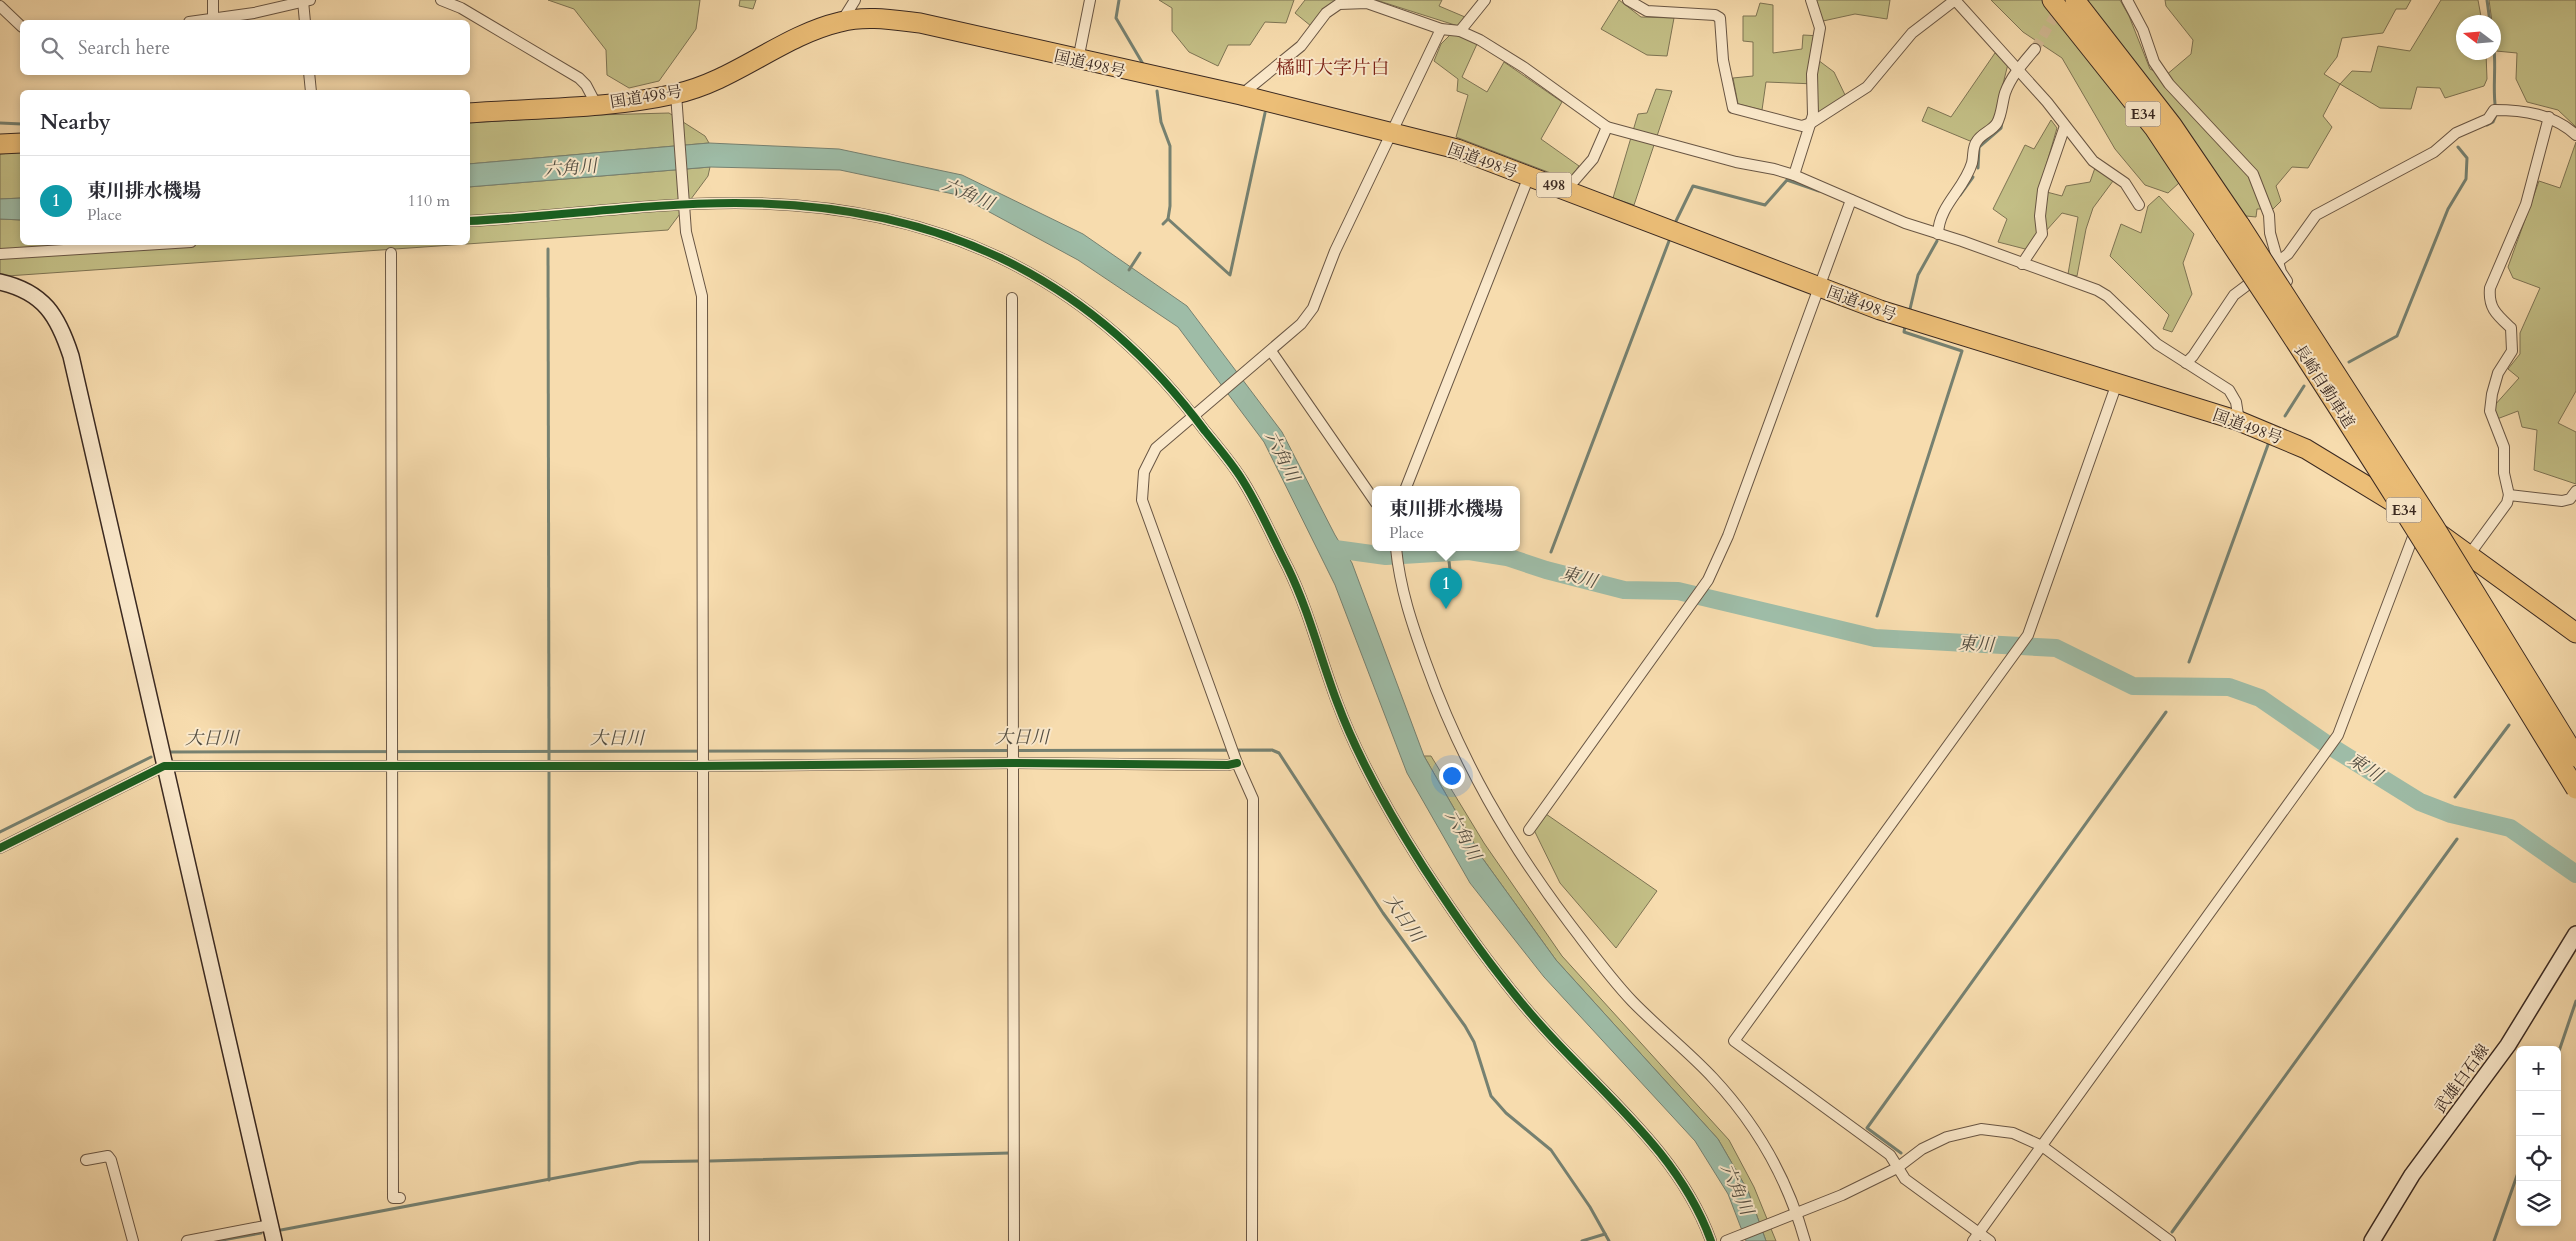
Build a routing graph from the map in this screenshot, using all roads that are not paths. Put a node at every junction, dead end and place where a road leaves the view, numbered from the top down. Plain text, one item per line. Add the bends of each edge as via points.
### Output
1 (213, 0) edge
2 (441, 0) edge
3 (854, 0) edge
4 (1090, 0) edge
5 (1485, 0) edge
6 (1628, 0) edge
7 (1811, 0) edge
8 (2052, 0) edge
9 (2075, 0) edge
10 (2126, 0) edge
11 (306, 1) edge
12 (1367, 2) edge
13 (0, 6) edge
14 (215, 18) junction
15 (202, 20) edge
16 (305, 20) edge
17 (842, 21) junction
18 (20, 25) edge
19 (1441, 29) junction
20 (1460, 31) junction
21 (2035, 49) tunnel mouth
22 (1078, 60) junction
23 (2018, 69) junction
24 (309, 75) edge
25 (311, 90) edge
26 (676, 94) junction
27 (1241, 95) junction
28 (596, 104) junction
29 (470, 113) edge
30 (2549, 117) junction
31 (1811, 123) junction
32 (2065, 126) junction
33 (1608, 127) junction
34 (1393, 132) junction
35 (2576, 135) edge
36 (20, 143) edge
37 (0, 144) edge
38 (1794, 175) junction
39 (1529, 176) junction
40 (1566, 190) junction
41 (1851, 200) junction
42 (684, 204) junction
43 (2139, 205) dead end
44 (470, 221) edge
45 (2233, 230) junction
46 (1938, 234) junction
47 (143, 245) edge
48 (391, 253) dead end
49 (0, 254) edge
50 (2278, 261) junction
51 (2022, 264) junction
52 (0, 282) edge
53 (1818, 287) junction
54 (1012, 298) dead end
55 (1268, 353) junction
56 (2186, 363) junction
57 (2117, 383) junction
58 (1195, 413) junction
59 (2239, 421) junction
60 (1407, 486) edge
61 (2576, 491) edge
62 (2509, 495) junction
63 (1372, 497) edge
64 (2420, 519) junction
65 (2449, 540) junction
66 (1396, 551) edge
67 (2469, 555) junction
68 (2576, 632) edge
69 (2576, 757) edge
70 (1012, 763) junction
71 (1237, 763) junction
72 (703, 764) junction
73 (392, 765) junction
74 (164, 766) junction
75 (2576, 789) edge
76 (1529, 830) dead end
77 (0, 848) edge
78 (2576, 934) edge
79 (2042, 1146) junction
80 (86, 1160) dead end
81 (1897, 1168) junction
82 (400, 1198) dead end
83 (1794, 1215) junction
84 (270, 1225) junction
85 (1976, 1237) edge
86 (133, 1241) edge
87 (187, 1241) edge
88 (274, 1241) edge
89 (704, 1241) edge
90 (1014, 1241) edge
91 (1252, 1241) edge
92 (1710, 1241) edge
93 (1726, 1241) edge
94 (1805, 1241) edge
95 (1990, 1241) edge
96 (2170, 1241) edge
97 (2372, 1241) edge

1 - 14 street
2 - 28 street via 461,8 579,78
3 - 17 street
4 - 22 street
5 - 20 street
6 - 31 street via 1647,11 1715,15 1720,18 1723,60 1734,108 1779,122 1802,126
7 - 31 street via 1820,28 1812,74
8 - 45 highway, 長崎自動車道 / E34
9 - 45 highway, 長崎自動車道 / E34 via 2172,125
10 - 50 street via 2143,30 2154,62 2169,84 2253,174 2269,215
11 - 14 street
11 - 16 street
12 - 19 street
12 - 27 street via 1339,4 1326,13 1301,46
13 - 18 street
14 - 15 street
17 - 22 highway, 国道498号 / 498 via 880,19 920,23
17 - 26 highway, 国道498号 / 498 via 793,39 717,80
19 - 20 street
19 - 34 street
20 - 33 street via 1525,68
21 - 23 street
22 - 27 highway, 国道498号 / 498
23 - 31 street via 1955,0 1912,33 1867,87
23 - 32 street
23 - 46 street via 2006,92 1995,127 1974,145 1972,163 1960,190 1948,202 1938,223
24 - 25 street
26 - 28 highway, 国道498号 / 498
26 - 42 street
27 - 34 highway, 国道498号 / 498
28 - 29 highway, 国道498号 / 498
30 - 35 street
30 - 50 street via 2494,110 2488,119 2456,133 2434,152 2316,215 2288,254
30 - 62 street via 2526,204 2490,288 2492,311 2511,328 2512,351 2498,373 2490,411 2504,447 2504,473
31 - 38 street
32 - 43 street via 2093,162 2125,184
32 - 51 street via 2043,190 2042,234
33 - 38 street
33 - 40 street via 1593,159
34 - 39 highway, 国道498号 / 498 via 1457,149
34 - 55 street via 1335,251 1313,308 1301,324
36 - 37 highway
38 - 41 street
39 - 40 highway, 国道498号 / 498
39 - 60 street
40 - 53 highway, 国道498号 / 498
41 - 46 street
41 - 53 street
42 - 44 street
42 - 58 street via 751,203 844,210 900,221 969,242 1060,290 1102,321
42 - 72 street via 686,232 702,296
45 - 69 highway, 長崎自動車道 / E34, bridge via 2407,484
45 - 75 highway, 長崎自動車道 / E34, bridge via 2308,358
46 - 51 street
47 - 49 street
48 - 73 street
50 - 56 street via 2234,295
50 - 65 street via 2281,272 2416,487 2431,503
51 - 56 street via 2107,296 2157,344
52 - 74 street via 27,292 45,305 61,326 71,356
53 - 57 highway, 国道498号 / 498 via 1880,310
53 - 76 street via 1728,536 1703,585
54 - 70 street
55 - 58 street
55 - 63 street
56 - 59 street via 2229,390 2236,402
57 - 59 highway, 国道498号 / 498
57 - 81 street via 2028,634 1734,1041 1890,1155
58 - 71 street via 1156,448 1144,472 1142,500
58 - 92 street via 1243,481 1291,574 1356,747 1402,834 1512,992 1631,1119 1680,1179 1701,1213
59 - 64 highway, 国道498号 / 498 via 2306,448
61 - 62 street via 2570,499 2562,501
62 - 67 street via 2507,503
64 - 65 highway, 国道498号 / 498
64 - 79 street via 2338,735
65 - 67 highway, 国道498号 / 498
66 - 83 street via 1406,608 1434,686 1496,816 1533,875 1592,954 1632,1001 1712,1077 1744,1114 1772,1158
67 - 68 highway, 国道498号 / 498
70 - 71 street
70 - 72 street
70 - 90 street
71 - 91 street via 1252,799
72 - 73 street
72 - 89 street
73 - 74 street
73 - 82 street via 393,1198
74 - 77 street
74 - 84 street
78 - 97 street, 武雄白石線 via 2508,1045 2412,1174
79 - 81 street via 2028,1138 1996,1130 1963,1132 1922,1149
79 - 85 street
79 - 96 street
80 - 86 street via 101,1155 111,1160
81 - 83 street
81 - 85 street via 1904,1179
83 - 93 street
83 - 94 street
84 - 87 street
84 - 88 street
85 - 95 street

